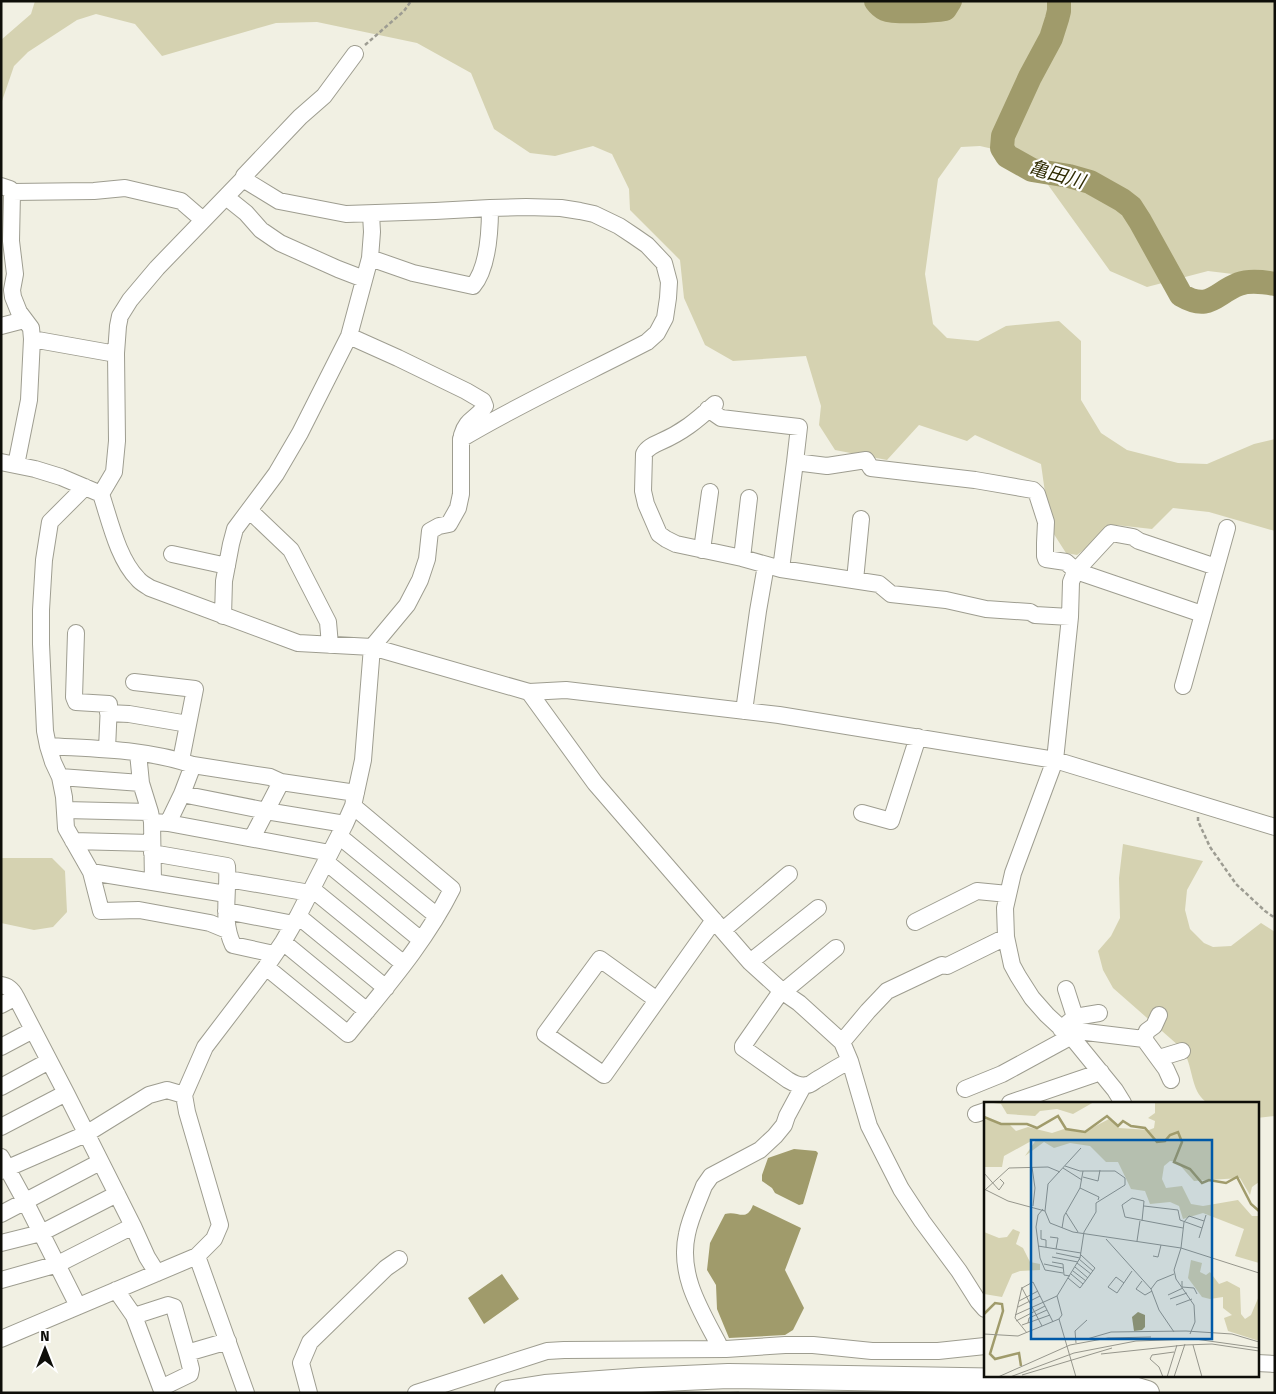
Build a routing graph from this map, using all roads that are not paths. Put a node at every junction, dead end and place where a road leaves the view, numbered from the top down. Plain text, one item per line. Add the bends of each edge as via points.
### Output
1 (355, 54) road end
2 (244, 179) junction
3 (7, 189) edge
4 (226, 197) junction
5 (490, 208) junction
6 (371, 214) junction
7 (203, 220) junction
8 (370, 258) junction
9 (364, 279) junction
10 (7, 286) edge
11 (24, 320) junction
12 (1, 326) edge
13 (349, 336) junction
14 (32, 339) junction
15 (116, 354) junction
16 (461, 439) junction
17 (796, 462) junction
18 (9, 463) edge
19 (85, 487) junction
20 (710, 492) dead end
21 (101, 494) junction
22 (749, 498) dead end
23 (249, 510) junction
24 (861, 519) dead end
25 (1228, 528) dead end
26 (702, 550) junction
27 (172, 554) dead end
28 (742, 558) junction
29 (227, 566) junction
30 (774, 567) junction
31 (1216, 567) junction
32 (1076, 571) junction
33 (855, 580) junction
34 (1202, 614) junction
35 (223, 616) junction
36 (1070, 617) junction
37 (76, 632) dead end
38 (330, 645) junction
39 (372, 647) junction
40 (134, 682) dead end
41 (1182, 686) dead end
42 (529, 692) junction
43 (744, 711) junction
44 (108, 712) junction
45 (188, 724) junction
46 (918, 737) junction
47 (48, 746) junction
48 (107, 749) junction
49 (138, 753) junction
50 (1056, 760) junction
51 (187, 763) junction
52 (60, 777) junction
53 (281, 782) junction
54 (141, 783) junction
55 (182, 794) junction
56 (355, 799) junction
57 (65, 810) junction
58 (266, 810) junction
59 (862, 813) dead end
60 (156, 819) junction
61 (1275, 827) edge
62 (342, 830) junction
63 (252, 838) junction
64 (73, 841) junction
65 (152, 848) junction
66 (328, 857) junction
67 (91, 872) junction
68 (789, 874) dead end
69 (153, 882) junction
70 (227, 887) junction
71 (311, 891) junction
72 (1008, 894) junction
73 (818, 908) dead end
74 (226, 911) junction
75 (437, 916) junction
76 (296, 920) junction
77 (915, 922) dead end
78 (719, 925) junction
79 (227, 930) junction
80 (1006, 937) junction
81 (421, 940) junction
82 (836, 948) dead end
83 (274, 954) junction
84 (750, 962) junction
85 (404, 964) junction
86 (1, 985) edge
87 (386, 988) junction
88 (1066, 989) dead end
89 (782, 991) junction
90 (16, 998) junction
91 (657, 1000) junction
92 (1, 1005) edge
93 (367, 1011) junction
94 (1099, 1013) dead end
95 (1159, 1015) dead end
96 (1075, 1017) junction
97 (33, 1030) junction
98 (1066, 1033) junction
99 (1144, 1039) junction
100 (842, 1042) junction
101 (1, 1047) edge
102 (1182, 1051) dead end
103 (1158, 1058) junction
104 (850, 1061) junction
105 (49, 1062) junction
106 (1101, 1072) junction
107 (1171, 1080) dead end
108 (801, 1086) junction
109 (1, 1087) edge
110 (965, 1089) dead end
111 (66, 1093) junction
112 (184, 1095) junction
113 (1013, 1102) edge
114 (1122, 1102) edge
115 (1, 1127) edge
116 (86, 1134) junction
117 (100, 1162) junction
118 (3, 1165) edge
119 (117, 1194) junction
120 (25, 1201) junction
121 (1, 1214) edge
122 (133, 1226) junction
123 (42, 1233) junction
124 (1, 1244) edge
125 (197, 1256) junction
126 (399, 1259) dead end
127 (58, 1264) junction
128 (157, 1273) junction
129 (1, 1280) edge
130 (116, 1290) junction
131 (78, 1306) junction
132 (984, 1308) edge
133 (134, 1316) junction
134 (1, 1339) edge
135 (228, 1341) junction
136 (984, 1346) edge
137 (723, 1349) junction
138 (187, 1353) junction
139 (1258, 1363) edge
140 (1275, 1364) edge
141 (728, 1368) tunnel mouth
142 (158, 1390) edge
143 (246, 1393) edge
144 (309, 1393) edge
145 (416, 1393) edge
146 (507, 1393) edge
147 (1147, 1393) edge

1 - 2 street via 324,96 280,137
2 - 4 street
2 - 6 street via 279,201 346,214
3 - 7 street via 94,191 125,188 181,201
3 - 10 street via 15,274
4 - 7 street
4 - 9 street via 261,230 280,242
5 - 6 street
5 - 8 street via 487,253 473,286 413,273
5 - 16 street via 561,208 580,211 619,226 647,245 664,263 669,282 668,298 665,318 657,333 647,342 538,396
6 - 8 street
7 - 15 street via 156,268 126,305 120,316
8 - 9 street
9 - 13 street
10 - 11 street
11 - 12 street
11 - 14 street
13 - 16 street via 483,401 485,406 465,425
13 - 23 street via 300,433 276,474
14 - 15 street
14 - 18 street via 29,400
15 - 21 street via 114,472
16 - 39 street via 458,508 449,524 430,531 427,559 420,580 407,605
17 - 26 street via 799,427 721,418 712,407 678,434 646,450 643,492 660,534 676,544
17 - 30 street
17 - 32 street via 827,466 866,460 871,468 1033,490 1046,522 1046,559 1066,562
18 - 19 street
19 - 21 street
19 - 47 street via 50,522 44,560 41,644
20 - 26 street
21 - 35 street via 121,554 138,580 150,588
22 - 28 street
23 - 29 street via 235,529
23 - 38 street via 291,550 328,622
24 - 33 street
25 - 31 street
26 - 28 street
27 - 29 street
28 - 30 street
29 - 35 street
30 - 33 street
30 - 43 street via 758,611
31 - 32 street via 1133,537 1111,533
31 - 34 street
32 - 34 street
32 - 36 street via 1071,582
33 - 36 street via 880,584 891,594 946,600 986,609
34 - 41 street
35 - 38 street via 298,643
36 - 50 street
37 - 44 street via 74,697 76,702 109,704
38 - 39 street
39 - 42 street
39 - 56 street via 364,751
40 - 45 street via 195,689
42 - 43 street via 566,690
42 - 78 street via 595,782
43 - 46 street
44 - 45 street
44 - 48 street
45 - 51 street
46 - 50 street
46 - 59 street via 891,821
47 - 48 street
47 - 52 street
48 - 49 street
49 - 51 street
49 - 54 street
50 - 61 street
50 - 72 street
51 - 53 street via 270,776
51 - 55 street
52 - 54 street
52 - 57 street
53 - 56 street
53 - 58 street
54 - 60 street
55 - 58 street
55 - 60 street
56 - 62 street
56 - 75 street via 452,889
57 - 60 street
57 - 64 street via 66,828
58 - 62 street
58 - 63 street
60 - 63 street
60 - 65 street
62 - 66 street
62 - 75 street
63 - 66 street
64 - 65 street
64 - 67 street
65 - 69 street
65 - 70 street via 227,866
66 - 71 street
66 - 81 street
67 - 69 street
67 - 79 street via 101,910 139,910 210,923
68 - 78 street
69 - 70 street
70 - 71 street
70 - 74 street
71 - 76 street
71 - 85 street
72 - 77 street via 977,892
72 - 80 street
73 - 84 street
74 - 76 street
74 - 79 street
75 - 81 street
76 - 83 street
76 - 87 street
78 - 84 street
78 - 91 street
79 - 83 street via 232,945
80 - 98 street via 1018,976 1046,1015
80 - 100 street via 887,991
81 - 85 street
82 - 89 street
83 - 93 street
83 - 93 street via 348,1034
83 - 112 street via 205,1047
84 - 89 street
85 - 87 street
86 - 90 street via 13,991
87 - 93 street
88 - 96 street
89 - 100 street
89 - 108 street via 743,1048
90 - 92 street
90 - 97 street
91 - 91 street via 604,1075 546,1034 600,959
94 - 96 street
95 - 99 street
96 - 98 street
97 - 101 street
97 - 105 street
98 - 99 street
98 - 106 street
98 - 110 street via 1002,1074
99 - 103 street
100 - 104 street
102 - 103 street
103 - 107 street
104 - 108 street
104 - 132 street via 869,1126 902,1189
105 - 109 street
105 - 111 street
106 - 113 street
106 - 114 street
108 - 137 street via 784,1125 775,1136 760,1150 706,1182 687,1233 687,1278 697,1304
111 - 115 street
111 - 116 street
112 - 116 street via 167,1090 149,1096
112 - 125 street via 220,1225 214,1239
116 - 117 street
116 - 118 street
117 - 119 street
117 - 120 street
118 - 120 street
119 - 122 street
119 - 123 street
120 - 121 street
120 - 123 street
122 - 127 street
122 - 128 street
123 - 124 street
123 - 127 street
125 - 128 street
125 - 135 street
126 - 144 street via 310,1342 301,1363
127 - 129 street
127 - 131 street
128 - 130 street
130 - 131 street
130 - 133 street
131 - 134 street
133 - 138 street via 174,1306
133 - 142 street
135 - 138 street
135 - 143 street
136 - 137 street via 908,1352 785,1345
137 - 141 street
137 - 145 street via 547,1352
138 - 142 street via 190,1374
139 - 140 street
146 - 147 highway via 545,1387 728,1376 1082,1382 1117,1384

